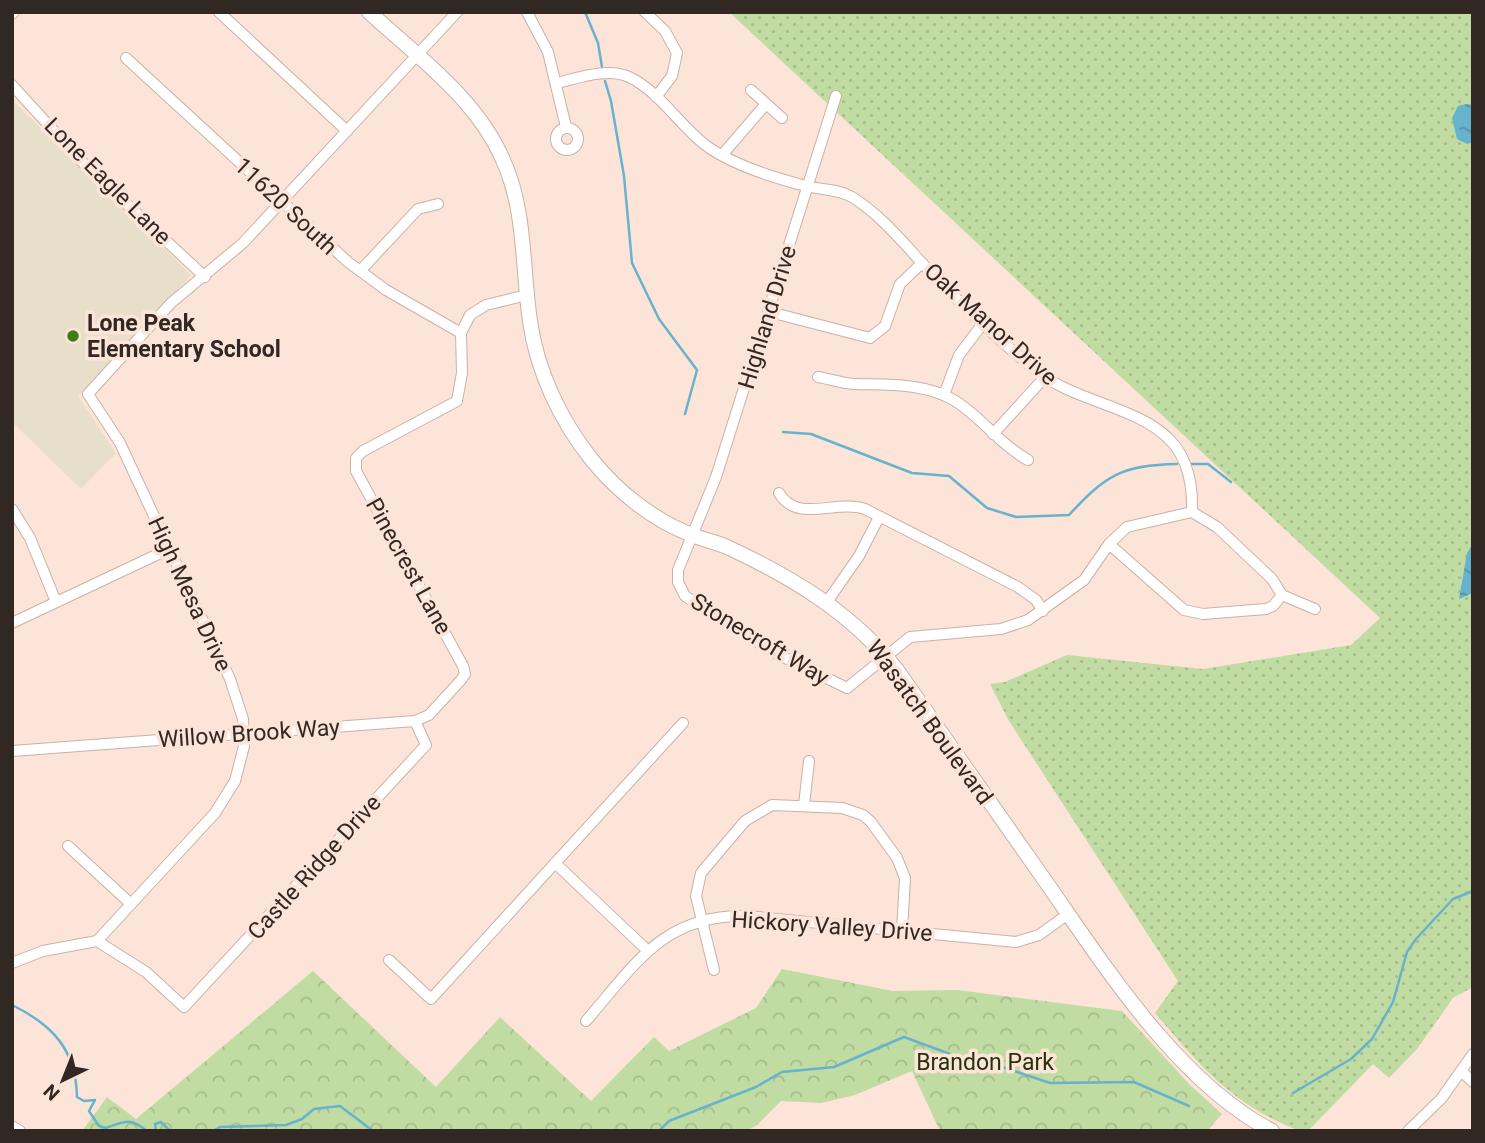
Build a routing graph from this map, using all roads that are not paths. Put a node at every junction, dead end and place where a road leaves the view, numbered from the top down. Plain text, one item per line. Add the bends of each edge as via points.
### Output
1 (219, 12) edge
2 (369, 12) edge
3 (457, 12) edge
4 (527, 12) edge
5 (645, 12) edge
6 (416, 56) junction
7 (126, 58) dead end
8 (557, 83) junction
9 (12, 85) edge
10 (751, 90) dead end
11 (836, 96) dead end
12 (656, 97) junction
13 (766, 104) junction
14 (782, 118) dead end
15 (566, 127) dead end
16 (347, 131) junction
17 (722, 155) junction
18 (807, 186) junction
19 (281, 201) junction
20 (438, 204) dead end
21 (922, 263) junction
22 (359, 271) junction
23 (205, 277) junction
24 (527, 295) junction
25 (770, 312) junction
26 (984, 323) junction
27 (461, 333) junction
28 (818, 377) dead end
29 (1045, 377) junction
30 (944, 395) junction
31 (993, 434) junction
32 (1028, 460) dead end
33 (779, 493) dead end
34 (12, 509) edge
35 (1192, 512) junction
36 (879, 517) junction
37 (693, 536) junction
38 (1109, 544) junction
39 (169, 549) junction
40 (1282, 595) junction
41 (56, 602) junction
42 (827, 602) junction
43 (1315, 609) dead end
44 (1043, 611) junction
45 (12, 622) edge
46 (886, 656) junction
47 (415, 722) junction
48 (683, 723) dead end
49 (245, 733) junction
50 (12, 751) edge
51 (809, 761) dead end
52 (804, 805) junction
53 (68, 846) dead end
54 (555, 863) junction
55 (131, 904) junction
56 (1068, 914) junction
57 (701, 922) junction
58 (902, 931) junction
59 (97, 941) junction
60 (648, 951) junction
61 (389, 960) dead end
62 (12, 963) edge
63 (714, 970) dead end
64 (586, 1021) dead end
65 (1473, 1054) edge
66 (1461, 1071) junction
67 (1473, 1082) edge
68 (12, 1126) edge
69 (20, 1131) edge
70 (1272, 1131) edge
71 (1408, 1131) edge

1 - 16 street
2 - 6 main road, Wasatch Boulevard
3 - 6 street, High Mesa Drive
4 - 8 street via 544,41
5 - 12 street via 665,31 677,53 672,76
6 - 16 street, High Mesa Drive
6 - 24 main road, Wasatch Boulevard via 470,107 503,158 517,200
7 - 19 street, 11620 South
8 - 12 street, Oak Manor Drive via 617,73
8 - 15 street
9 - 23 street, Lone Eagle Lane via 94,173
10 - 13 street
11 - 18 street, Highland Drive
12 - 17 street, Oak Manor Drive
13 - 14 street
13 - 17 street
16 - 19 street, High Mesa Drive
17 - 18 street, Oak Manor Drive
18 - 21 street, Oak Manor Drive via 849,195
18 - 25 street, Highland Drive
19 - 22 street, 11620 South
19 - 23 street, High Mesa Drive
20 - 22 street via 418,209
21 - 25 street via 900,284 885,326 870,338
21 - 26 street, Oak Manor Drive
22 - 27 street, 11620 South
23 - 39 street, High Mesa Drive via 162,313 88,394 120,443
24 - 27 street via 477,309
24 - 37 main road, Wasatch Boulevard via 543,373 581,446 629,497
25 - 37 street, Highland Drive
26 - 29 street, Oak Manor Drive
26 - 30 street via 959,355
27 - 47 street, Pinecrest Lane via 463,373 457,401 356,458 356,471 464,674 429,715
28 - 30 street via 853,384 894,384
29 - 31 street
29 - 35 street, Oak Manor Drive via 1167,437 1186,470 1193,492
30 - 31 street
31 - 32 street
33 - 36 street via 798,510 844,505
34 - 41 street via 30,538
35 - 38 street via 1133,525
35 - 40 street via 1217,527 1277,584
36 - 42 street
36 - 44 street via 1027,592
37 - 42 main road, Wasatch Boulevard via 747,557
37 - 46 street, Stonecroft Way via 677,577 682,592 693,603 840,687 853,685
38 - 40 street via 1176,605 1192,613 1266,609
38 - 44 street via 1084,580
39 - 41 street
39 - 49 street, High Mesa Drive via 239,701
40 - 43 street
41 - 45 street
42 - 46 main road, Wasatch Boulevard
44 - 46 street via 1001,629 915,636
46 - 56 main road, Wasatch Boulevard
47 - 49 street, Willow Brook Way
47 - 59 street, Castle Ridge Drive via 426,745 184,1007 146,972
48 - 54 street
49 - 50 street, Willow Brook Way
49 - 55 street, High Mesa Drive via 241,766 227,797
51 - 52 street
52 - 57 street via 762,808 708,862 697,884
52 - 58 street via 853,811 879,830 905,878
53 - 55 street
54 - 60 street
54 - 61 street via 431,999
55 - 59 street, High Mesa Drive
56 - 58 street, Hickory Valley Drive via 1039,935 1016,942
56 - 70 main road, Wasatch Boulevard via 1128,996 1196,1076 1237,1110
57 - 58 street, Hickory Valley Drive via 747,916
57 - 60 street, Hickory Valley Drive via 673,931
57 - 63 street
59 - 62 street via 43,951
60 - 64 street, Hickory Valley Drive
65 - 66 street
66 - 67 street
66 - 71 street via 1441,1099
68 - 69 street

